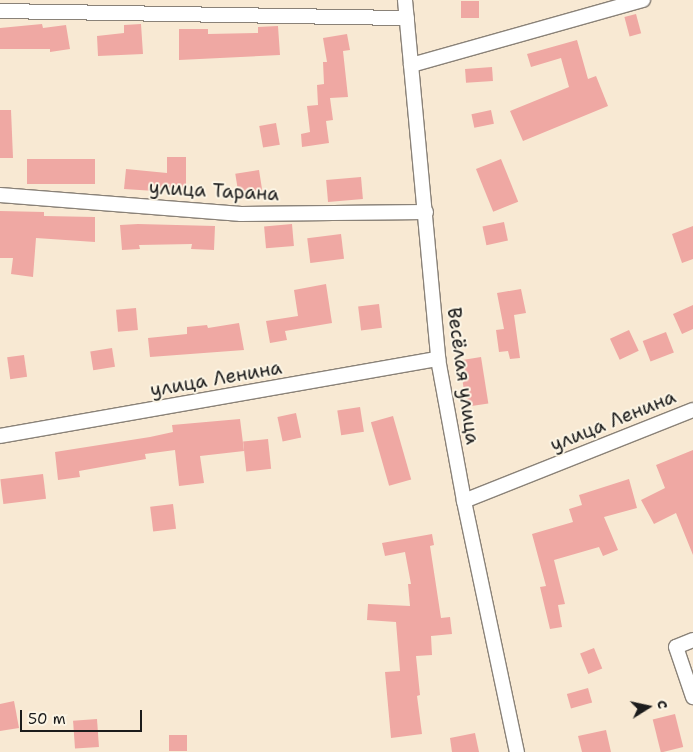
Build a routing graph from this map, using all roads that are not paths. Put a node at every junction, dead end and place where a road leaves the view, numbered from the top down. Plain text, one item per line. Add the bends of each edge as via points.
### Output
1 (405, 0) edge
2 (643, 0) edge
3 (0, 11) edge
4 (407, 18) junction
5 (411, 65) junction
6 (0, 195) edge
7 (426, 212) junction
8 (438, 359) junction
9 (693, 410) edge
10 (0, 436) edge
11 (464, 501) junction
12 (693, 640) edge
13 (693, 697) edge
14 (517, 752) edge

1 - 4 street, Весёлая улица
2 - 5 street
3 - 4 street
4 - 5 street, Весёлая улица
5 - 7 street, Весёлая улица
6 - 7 street, улица Тарана via 242,214
7 - 8 street, Весёлая улица
8 - 10 street, улица Ленина
8 - 11 street, Весёлая улица
9 - 11 street, улица Ленина
11 - 14 street, Весёлая улица
12 - 13 street via 676,647

